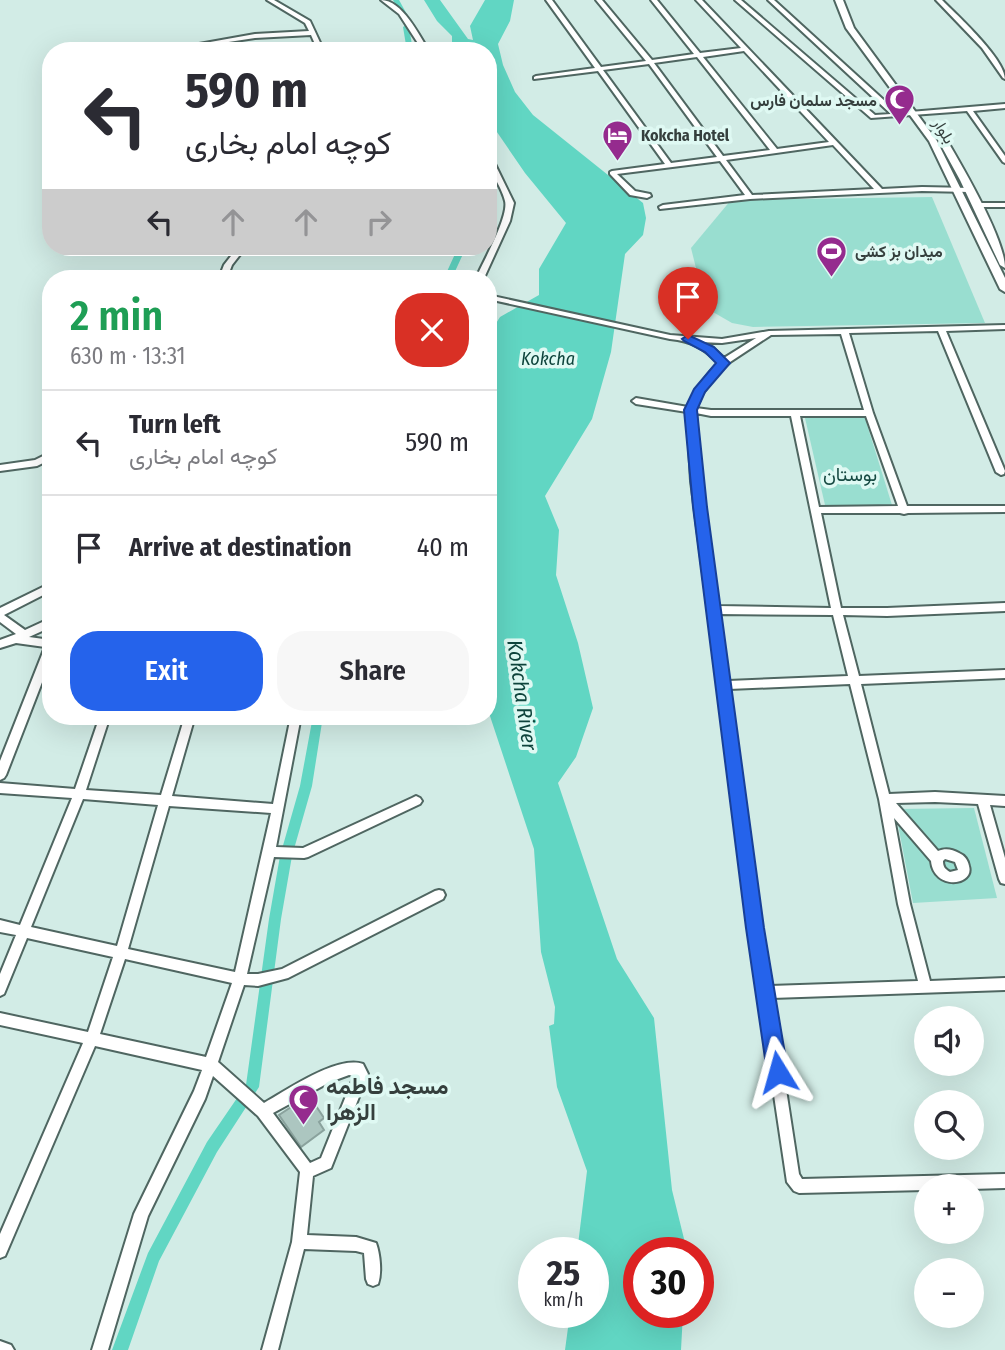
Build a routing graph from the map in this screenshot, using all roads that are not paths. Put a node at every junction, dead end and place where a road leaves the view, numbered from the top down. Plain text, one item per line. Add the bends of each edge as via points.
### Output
1 (270, 0) edge
2 (384, 0) edge
3 (549, 0) edge
4 (599, 0) edge
5 (654, 0) edge
6 (699, 0) edge
7 (738, 0) edge
8 (771, 0) edge
9 (839, 0) edge
10 (849, 0) edge
11 (939, 0) edge
12 (312, 33) junction
13 (215, 42) edge
14 (316, 42) edge
15 (420, 42) edge
16 (744, 48) junction
17 (699, 56) junction
18 (651, 63) junction
19 (600, 70) junction
20 (1005, 77) edge
21 (536, 78) dead end
22 (1005, 106) edge
23 (970, 109) junction
24 (918, 112) junction
25 (896, 115) junction
26 (834, 143) junction
27 (775, 151) junction
28 (720, 158) junction
29 (1005, 161) edge
30 (669, 165) junction
31 (497, 175) edge
32 (957, 190) junction
33 (970, 190) junction
34 (880, 191) junction
35 (647, 196) dead end
36 (750, 197) junction
37 (976, 205) junction
38 (1005, 205) edge
39 (663, 207) dead end
40 (497, 241) edge
41 (1005, 265) edge
42 (1005, 289) edge
43 (497, 299) edge
44 (1005, 327) edge
45 (941, 329) junction
46 (845, 331) junction
47 (769, 333) junction
48 (688, 339) junction
49 (723, 363) junction
50 (636, 401) dead end
51 (691, 410) junction
52 (795, 413) junction
53 (869, 413) junction
54 (42, 460) edge
55 (0, 468) edge
56 (1001, 472) dead end
57 (1005, 509) edge
58 (817, 510) junction
59 (904, 511) junction
60 (42, 592) edge
61 (1005, 607) edge
62 (714, 610) junction
63 (837, 612) junction
64 (0, 614) edge
65 (42, 626) edge
66 (20, 637) junction
67 (42, 643) edge
68 (0, 644) edge
69 (42, 668) edge
70 (1005, 674) edge
71 (855, 681) junction
72 (723, 685) junction
73 (102, 725) edge
74 (187, 725) edge
75 (294, 725) edge
76 (0, 775) edge
77 (0, 788) edge
78 (80, 792) junction
79 (885, 799) junction
80 (163, 800) junction
81 (416, 801) dead end
82 (983, 801) junction
83 (1005, 801) edge
84 (276, 809) junction
85 (276, 852) junction
86 (937, 859) dead end
87 (1005, 879) edge
88 (439, 895) dead end
89 (0, 926) edge
90 (22, 932) junction
91 (121, 952) junction
92 (239, 979) junction
93 (1005, 984) edge
94 (925, 985) junction
95 (0, 990) edge
96 (766, 992) junction
97 (0, 1019) edge
98 (92, 1039) junction
99 (211, 1065) junction
100 (258, 1107) junction
101 (307, 1170) junction
102 (1005, 1181) edge
103 (299, 1242) junction
104 (0, 1251) edge
105 (373, 1279) dead end
106 (0, 1349) edge
107 (6, 1350) edge
108 (100, 1350) edge
109 (270, 1350) edge

1 - 12 street via 308,22
2 - 15 street via 401,13
3 - 19 street
4 - 18 street
5 - 17 street
6 - 16 street
7 - 25 street via 873,117
8 - 25 street
9 - 24 main road, بلوار via 850,28
10 - 24 main road, بلوار via 865,37
11 - 20 street via 984,47
12 - 13 street
12 - 14 street
16 - 17 street
16 - 26 street
17 - 18 street
17 - 27 street
18 - 19 street
18 - 28 street
19 - 21 street
19 - 30 street
22 - 23 street
23 - 24 street
23 - 29 street
24 - 25 street
24 - 32 main road, بلوار
24 - 33 main road, بلوار via 949,149
26 - 27 street
26 - 34 street
27 - 28 street
28 - 30 street
28 - 36 street
30 - 35 street via 612,173 633,193
31 - 40 street via 510,203
32 - 33 street
32 - 34 street
32 - 42 main road, بلوار
33 - 37 main road, بلوار
34 - 36 street
36 - 39 street
37 - 38 street
37 - 41 main road, بلوار
43 - 48 street
44 - 45 street
45 - 46 street
45 - 56 street
46 - 47 street
46 - 53 street
47 - 48 street via 722,341
47 - 49 street
48 - 49 street via 709,349
49 - 51 street via 699,392
50 - 51 street
51 - 52 street
51 - 62 street
52 - 53 street
52 - 58 street
53 - 59 street
54 - 55 street
57 - 59 street
58 - 59 street
58 - 63 street
60 - 64 street
61 - 63 street
62 - 63 street
62 - 72 street
63 - 71 street
64 - 66 street
65 - 66 street
66 - 67 street
66 - 68 street
69 - 76 street
70 - 71 street
71 - 72 street
71 - 79 street
72 - 96 street
73 - 78 street
74 - 80 street
75 - 84 street
77 - 78 street
78 - 80 street
78 - 90 street
79 - 82 street
79 - 86 street
79 - 94 street via 904,904
80 - 84 street
80 - 91 street
81 - 85 street via 304,852
82 - 83 street
82 - 87 street
84 - 85 street
85 - 92 street
88 - 92 street via 284,974
89 - 90 street
90 - 91 street
90 - 95 street
91 - 92 street
91 - 98 street
92 - 99 street
93 - 94 street
94 - 96 street
96 - 102 street via 792,1177 799,1186
97 - 98 street
98 - 99 street
98 - 104 street
99 - 100 street
99 - 108 street via 141,1214
100 - 101 street
100 - 101 street via 331,1075 358,1069 361,1074 326,1163
101 - 103 street
103 - 105 street via 371,1248
103 - 109 street
106 - 107 street

